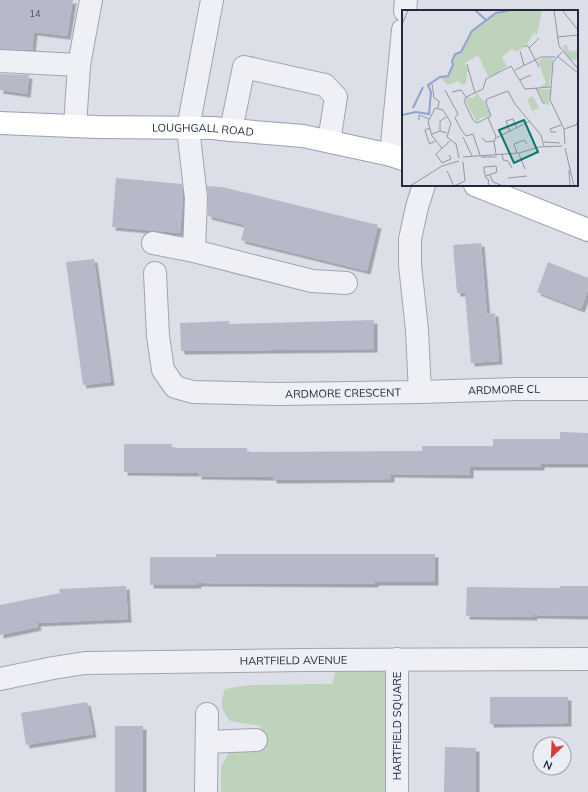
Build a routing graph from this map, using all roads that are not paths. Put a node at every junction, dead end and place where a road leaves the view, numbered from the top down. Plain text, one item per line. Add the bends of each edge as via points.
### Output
1 (91, 0) edge
2 (212, 0) edge
3 (406, 0) edge
4 (405, 10) edge
5 (402, 51) edge
6 (0, 61) edge
7 (79, 65) junction
8 (0, 123) edge
9 (75, 126) junction
10 (188, 128) junction
11 (231, 130) junction
12 (329, 141) junction
13 (397, 157) edge
14 (424, 186) edge
15 (478, 186) edge
16 (588, 230) edge
17 (152, 243) dead end
18 (194, 251) junction
19 (155, 274) dead end
20 (346, 283) dead end
21 (588, 389) edge
22 (420, 392) junction
23 (396, 659) junction
24 (588, 659) edge
25 (0, 679) edge
26 (207, 714) dead end
27 (256, 740) dead end
28 (207, 742) junction
29 (206, 792) edge
30 (397, 792) edge

1 - 7 street
2 - 10 street
3 - 4 street
5 - 13 street
6 - 7 street
7 - 9 street
8 - 9 main road, LOUGHGALL ROAD
9 - 10 main road, LOUGHGALL ROAD
10 - 11 main road, LOUGHGALL ROAD
10 - 18 street via 196,198
11 - 12 main road, LOUGHGALL ROAD via 303,136
11 - 12 street via 244,67 325,85 336,97
12 - 13 main road, LOUGHGALL ROAD
14 - 22 street via 410,239
15 - 16 main road
17 - 18 street
18 - 20 street via 312,281
19 - 22 street, ARDMORE CRESCENT via 158,336 163,370 175,387 193,392 279,394
21 - 22 street, ARDMORE CL
23 - 24 street, HARTFIELD AVENUE
23 - 25 street, HARTFIELD AVENUE via 85,663
23 - 30 street, HARTFIELD SQUARE
26 - 28 street
27 - 28 street
28 - 29 street

